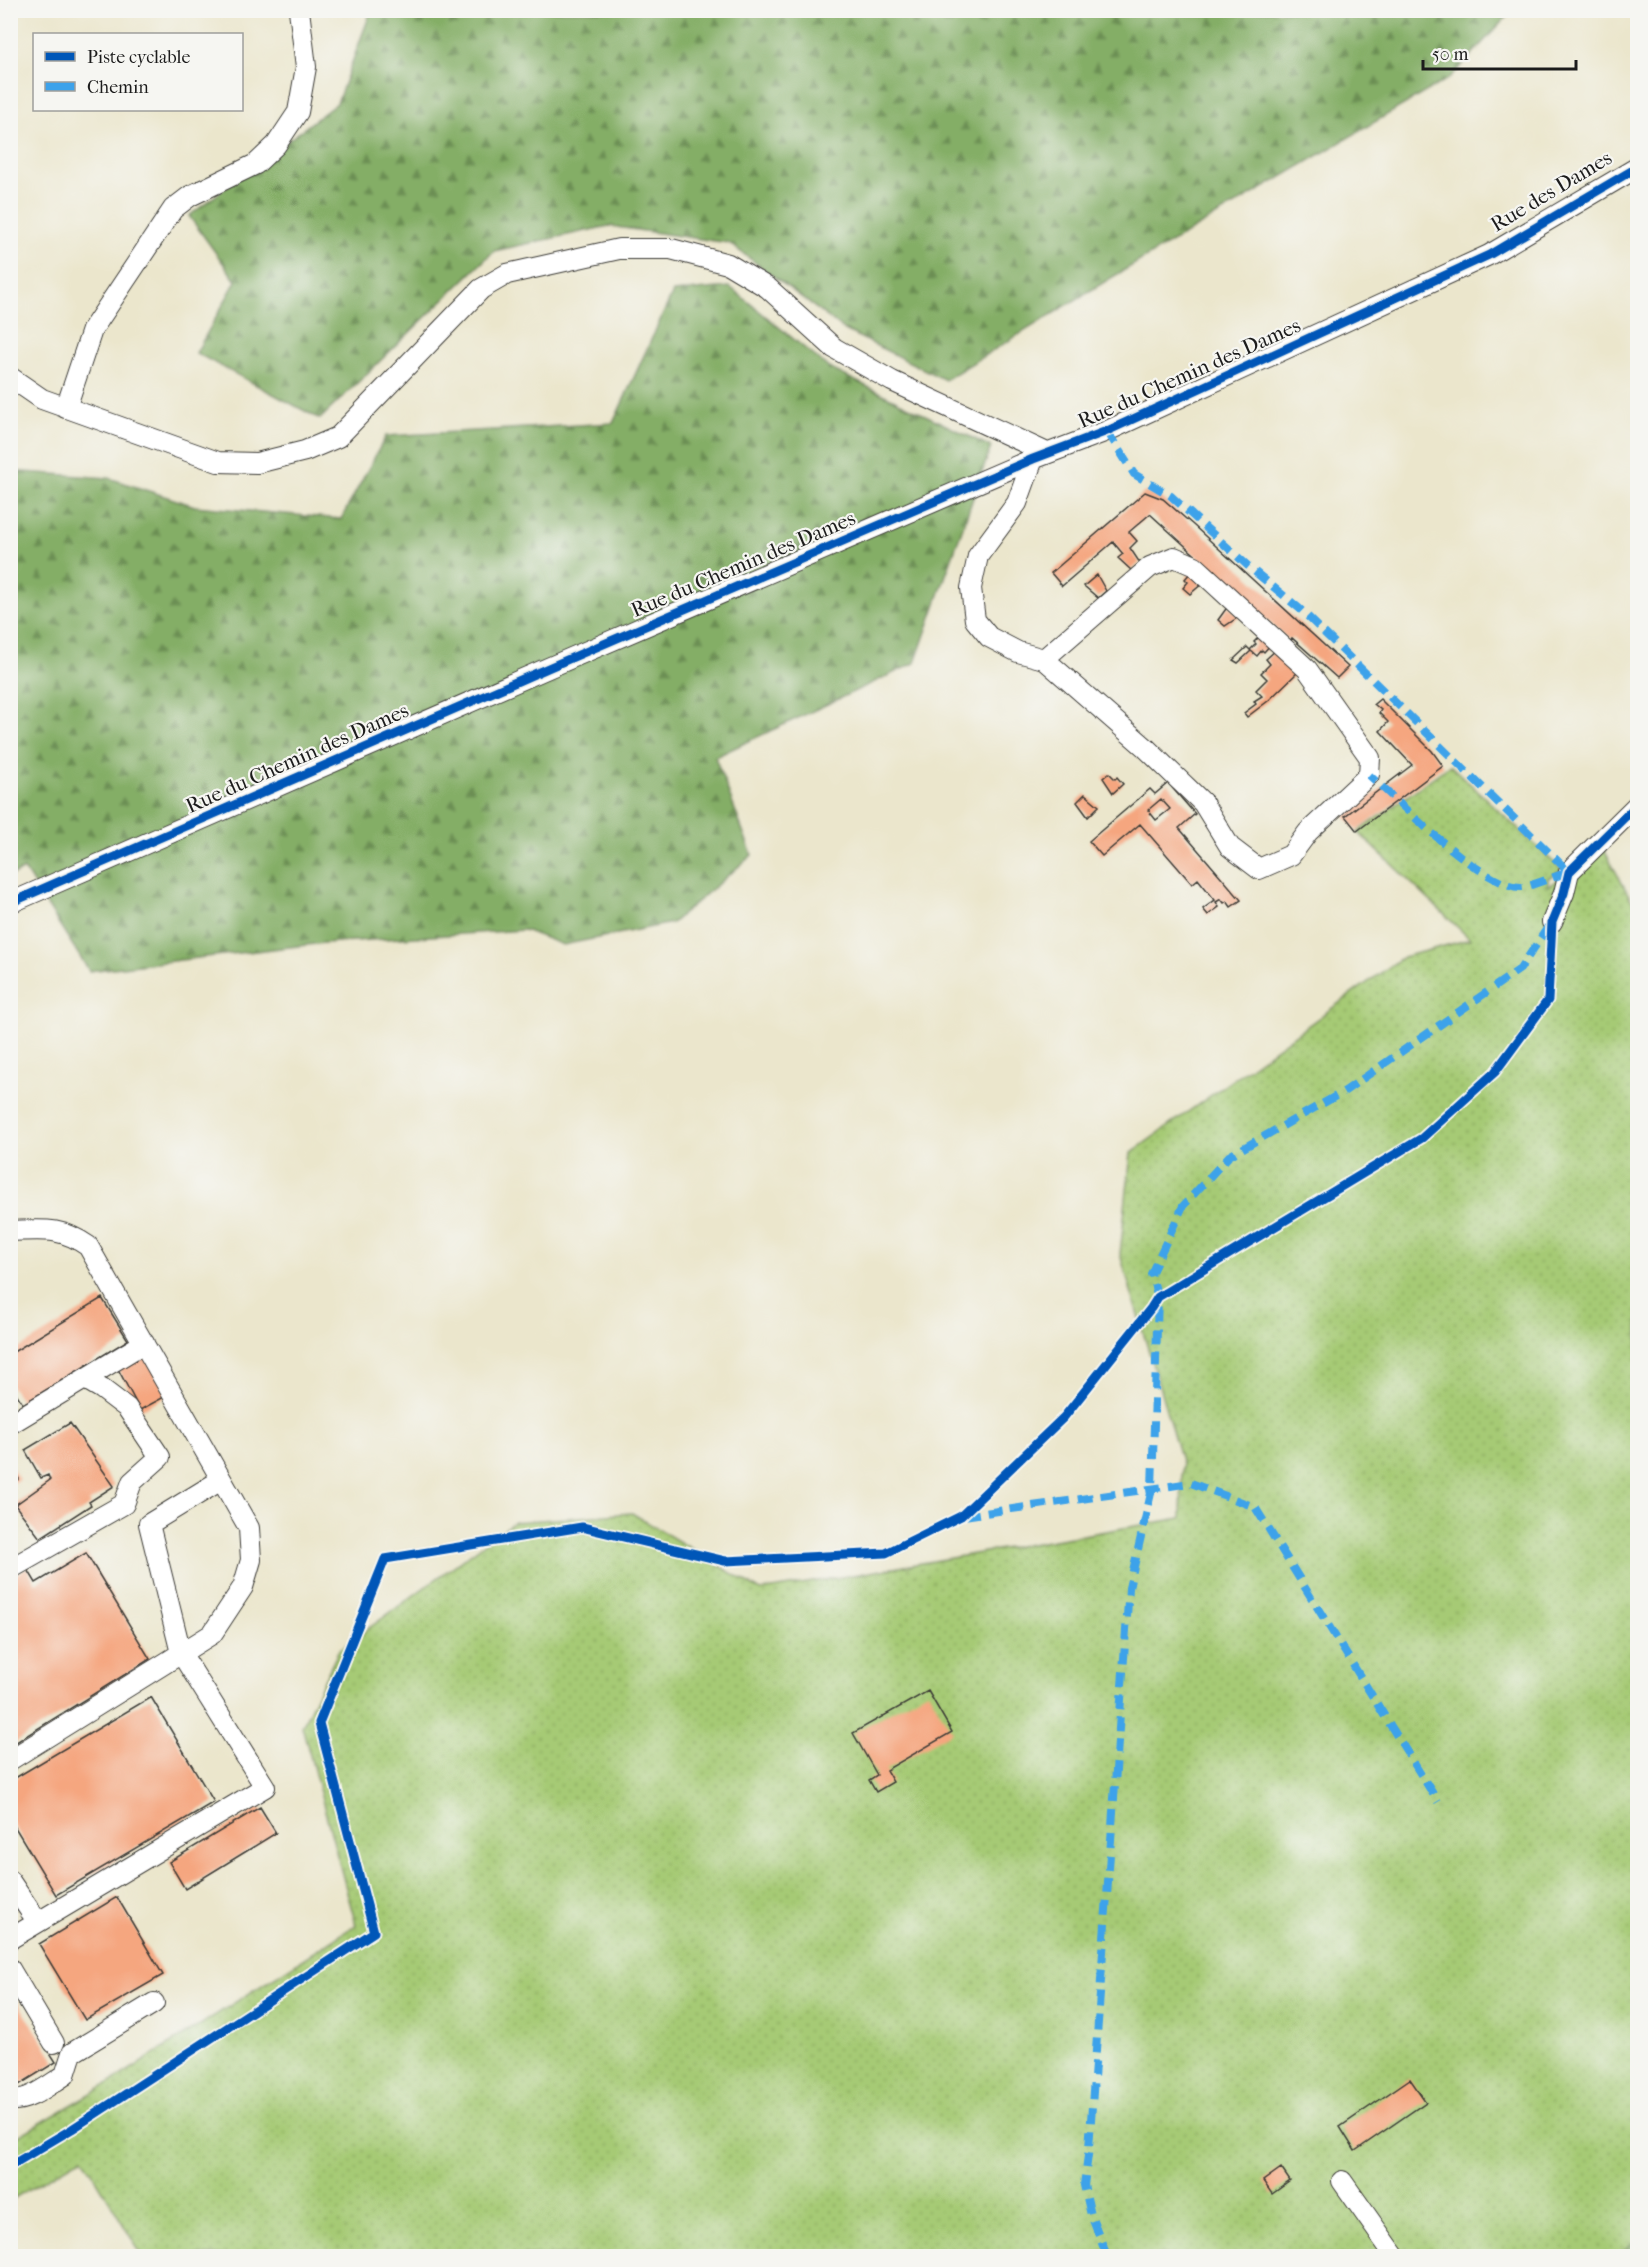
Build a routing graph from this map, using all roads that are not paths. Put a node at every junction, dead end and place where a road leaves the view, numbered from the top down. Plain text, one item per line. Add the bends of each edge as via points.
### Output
1 (299, 10) edge
2 (1638, 167) edge
3 (1489, 255) joint
4 (10, 377) edge
5 (66, 408) junction
6 (1040, 456) junction
7 (1044, 659) junction
8 (1638, 804) edge
9 (10, 903) edge
10 (1552, 922) dead end
11 (10, 1231) edge
12 (144, 1343) junction
13 (85, 1379) junction
14 (10, 1424) edge
15 (221, 1480) junction
16 (10, 1569) edge
17 (181, 1653) junction
18 (10, 1761) edge
19 (10, 1881) edge
20 (37, 1921) junction
21 (10, 1939) edge
22 (10, 1969) edge
23 (154, 2003) dead end
24 (54, 2043) dead end
25 (10, 2100) edge
26 (1342, 2181) dead end
27 (1395, 2256) edge

1 - 5 street via 306,67 298,112 256,164 190,196 173,209 92,330
2 - 3 street, Rue des Dames
3 - 6 street, Rue du Chemin des Dames via 1107,431
4 - 5 street via 42,399
5 - 6 street via 218,462 257,463 305,451 339,437 481,289 507,274 619,249 671,249 728,264 768,288 834,348
6 - 7 street via 1017,504 978,556 971,588 975,620 989,637 1018,652
6 - 9 street, Rue du Chemin des Dames
7 - 7 street via 1150,567 1173,557 1195,566 1307,669 1370,758 1369,775 1308,832 1291,855 1259,868 1230,846 1203,803
8 - 10 street via 1569,872
11 - 12 street via 70,1234 87,1246
12 - 13 street
12 - 15 street
13 - 14 street
13 - 16 street via 127,1407 159,1457 132,1482 124,1504
15 - 17 street via 249,1528 251,1560 243,1587 212,1634
15 - 17 street via 149,1524
17 - 18 street
17 - 20 street via 265,1787
19 - 20 street
20 - 21 street
22 - 24 street
23 - 25 street via 72,2053 65,2075 31,2095
26 - 27 street

